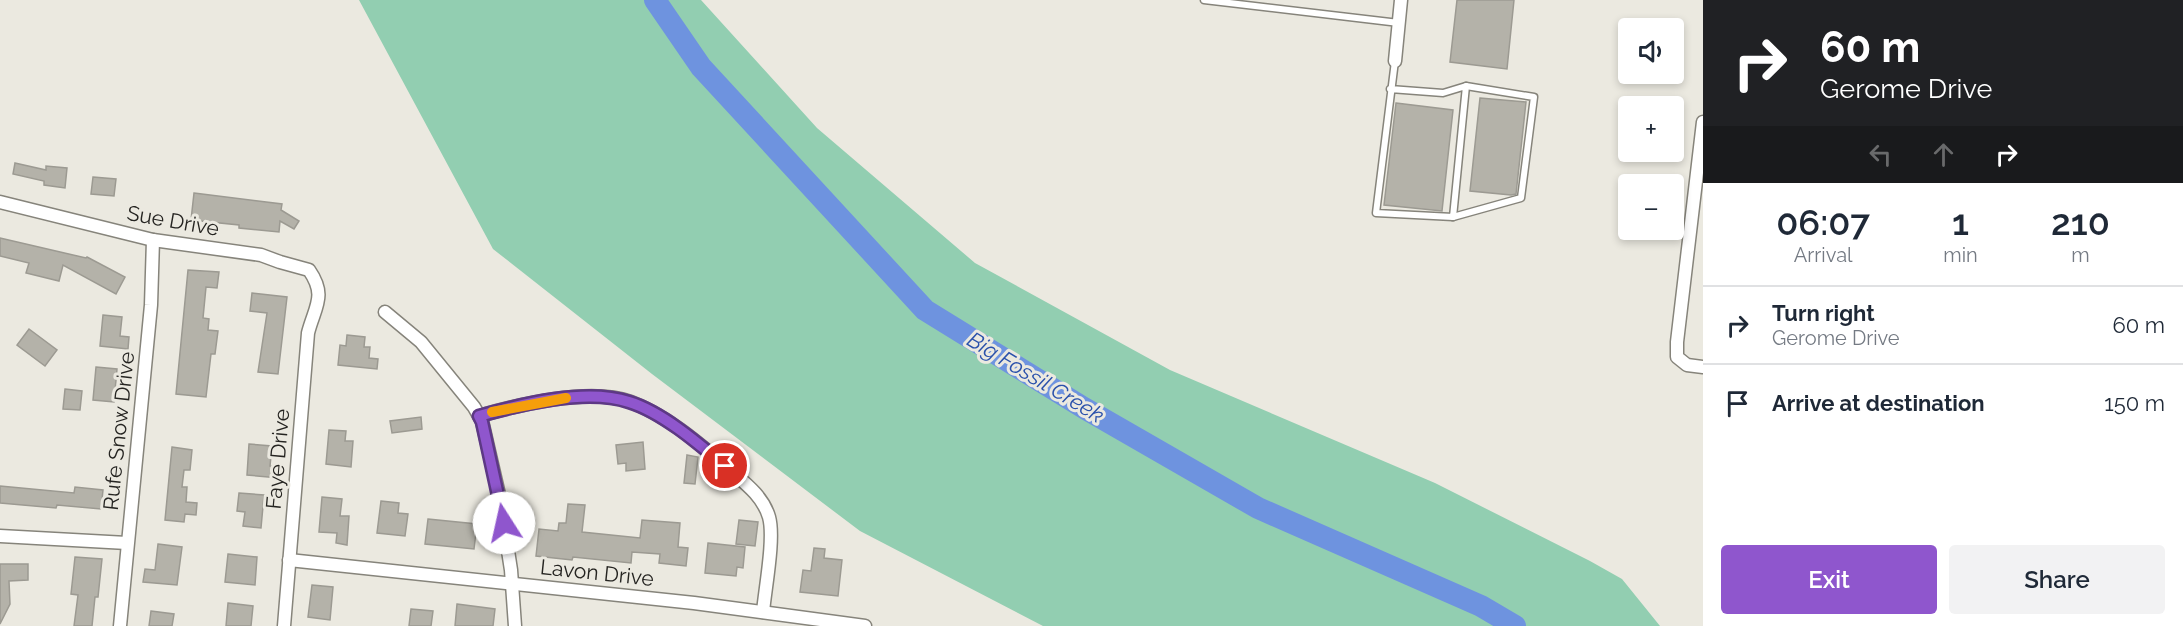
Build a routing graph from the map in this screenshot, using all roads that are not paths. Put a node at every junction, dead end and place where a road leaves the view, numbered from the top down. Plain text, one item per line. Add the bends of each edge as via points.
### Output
1 (1204, 0) edge
2 (1401, 0) edge
3 (1399, 23) junction
4 (1395, 61) joint
5 (1466, 86) junction
6 (1390, 89) junction
7 (1703, 127) edge
8 (0, 202) edge
9 (1453, 217) junction
10 (153, 240) junction
11 (319, 297) joint
12 (386, 312) dead end
13 (1703, 367) edge
14 (479, 416) junction
15 (0, 536) edge
16 (128, 543) junction
17 (289, 560) junction
18 (512, 584) junction
19 (763, 612) junction
20 (120, 626) edge
21 (284, 626) edge
22 (514, 626) edge
23 (865, 626) edge

1 - 3 lane
2 - 3 street
3 - 4 street
4 - 6 lane
5 - 6 lane via 1443,93
5 - 9 lane
5 - 9 lane via 1534,97 1521,198
6 - 9 lane via 1377,213
7 - 13 street via 1677,342 1677,357 1687,365
8 - 10 street, Sue Drive
10 - 11 street, Sue Drive via 261,255 309,270 318,283
10 - 16 street, Rufe Snow Drive via 151,305
11 - 17 street, Faye Drive via 308,333
12 - 14 street via 421,342
14 - 18 street via 500,499
14 - 19 street via 582,396 613,398 651,412 693,439 757,494 769,518 771,535
15 - 16 street
16 - 20 street, Rufe Snow Drive
17 - 18 street, Lavon Drive
17 - 21 street, Faye Drive
18 - 19 street, Lavon Drive
18 - 22 street
19 - 23 street, Lavon Drive

